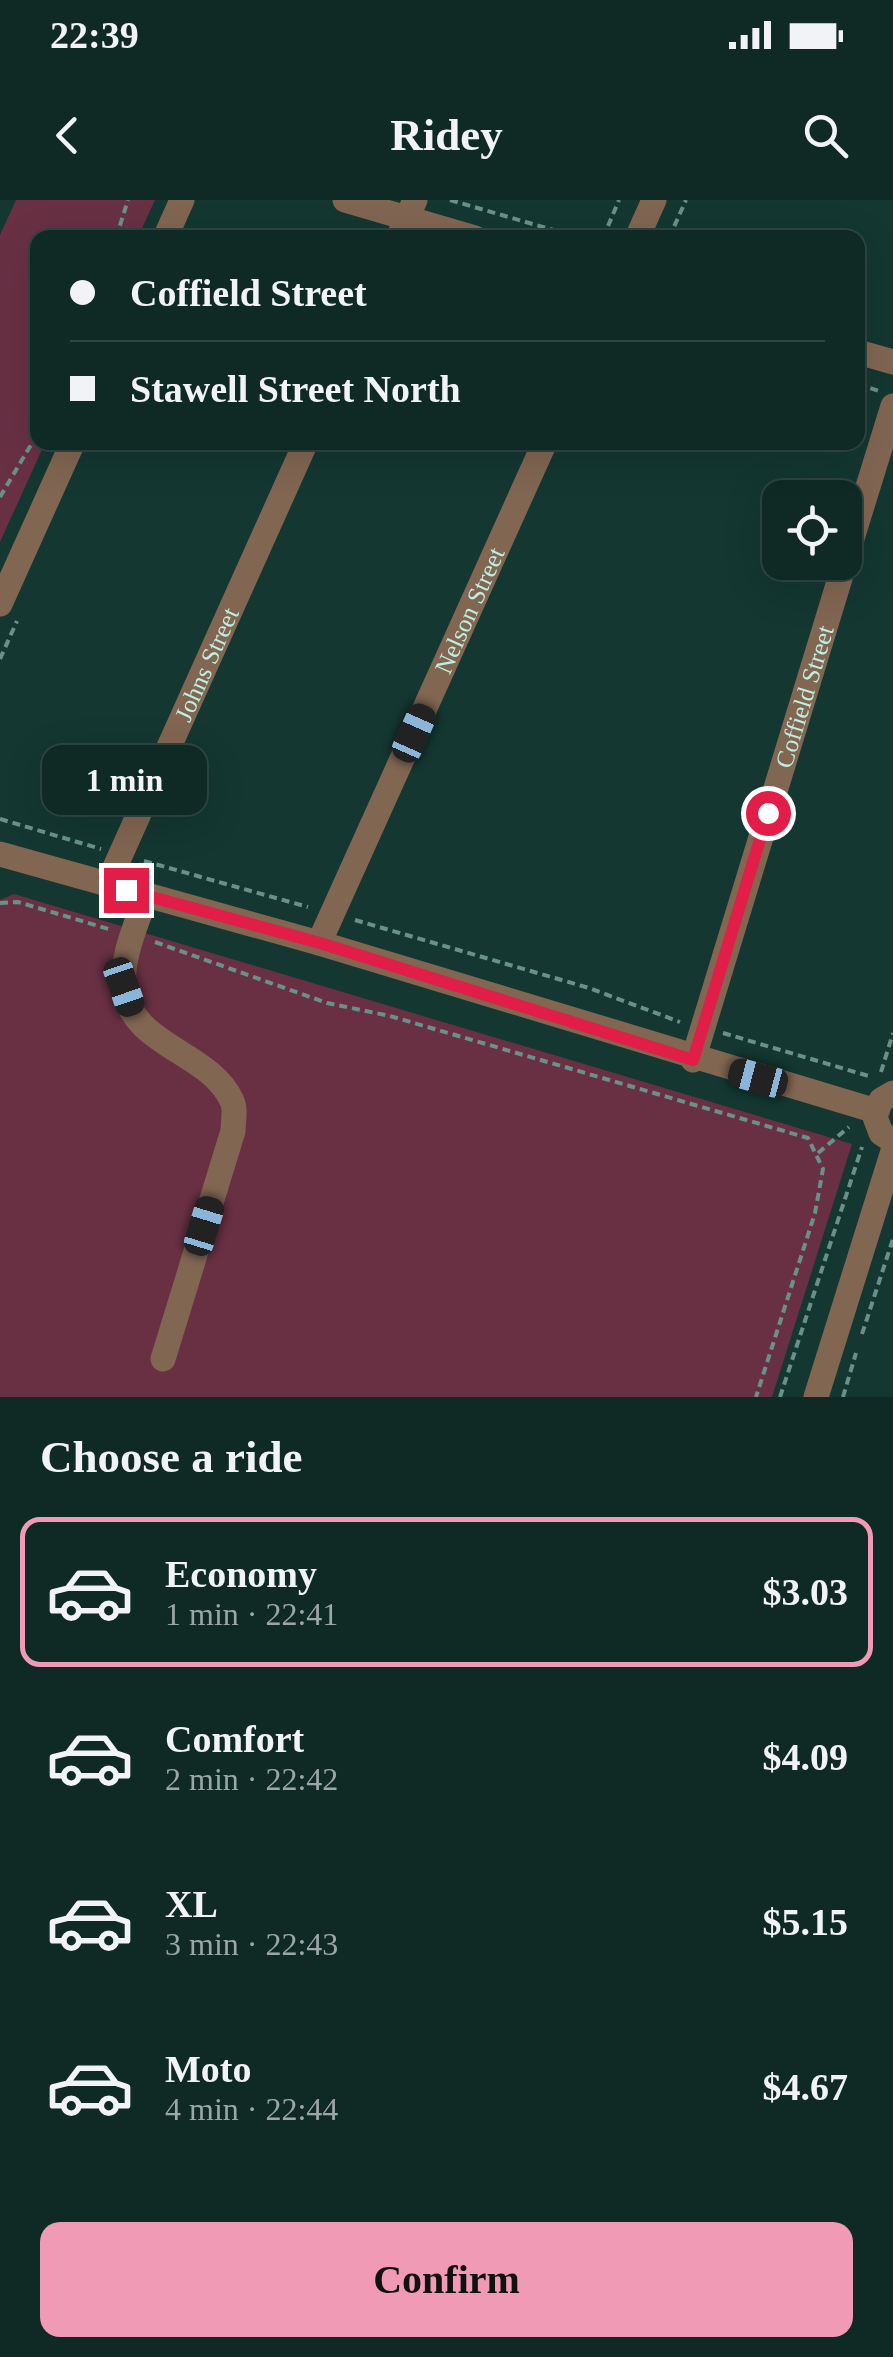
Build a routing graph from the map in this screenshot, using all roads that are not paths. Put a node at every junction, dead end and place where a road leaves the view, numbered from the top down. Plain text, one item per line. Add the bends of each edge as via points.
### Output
1 (182, 200) edge
2 (345, 200) edge
3 (654, 200) edge
4 (407, 218) edge
5 (169, 230) edge
6 (448, 230) edge
7 (641, 230) edge
8 (865, 354) edge
9 (893, 362) edge
10 (893, 406) edge
11 (69, 450) edge
12 (302, 450) edge
13 (541, 450) edge
14 (862, 507) edge
15 (839, 580) edge
16 (0, 604) edge
17 (0, 854) edge
18 (107, 885) junction
19 (146, 896) junction
20 (320, 943) junction
21 (693, 1060) junction
22 (870, 1108) edge
23 (893, 1140) edge
24 (893, 1151) edge
25 (163, 1359) dead end
26 (816, 1397) edge

1 - 5 street
2 - 4 street
3 - 7 street
4 - 6 street
8 - 9 street
10 - 14 street, Coffield Street
11 - 16 street
12 - 18 street, Johns Street
13 - 20 street, Nelson Street
15 - 21 street, Coffield Street
17 - 18 street
18 - 19 street
19 - 20 street
19 - 25 street via 124,987 134,1014 216,1079 234,1103 233,1131
20 - 21 street
21 - 22 street
22 - 23 street via 881,1133
24 - 26 street

